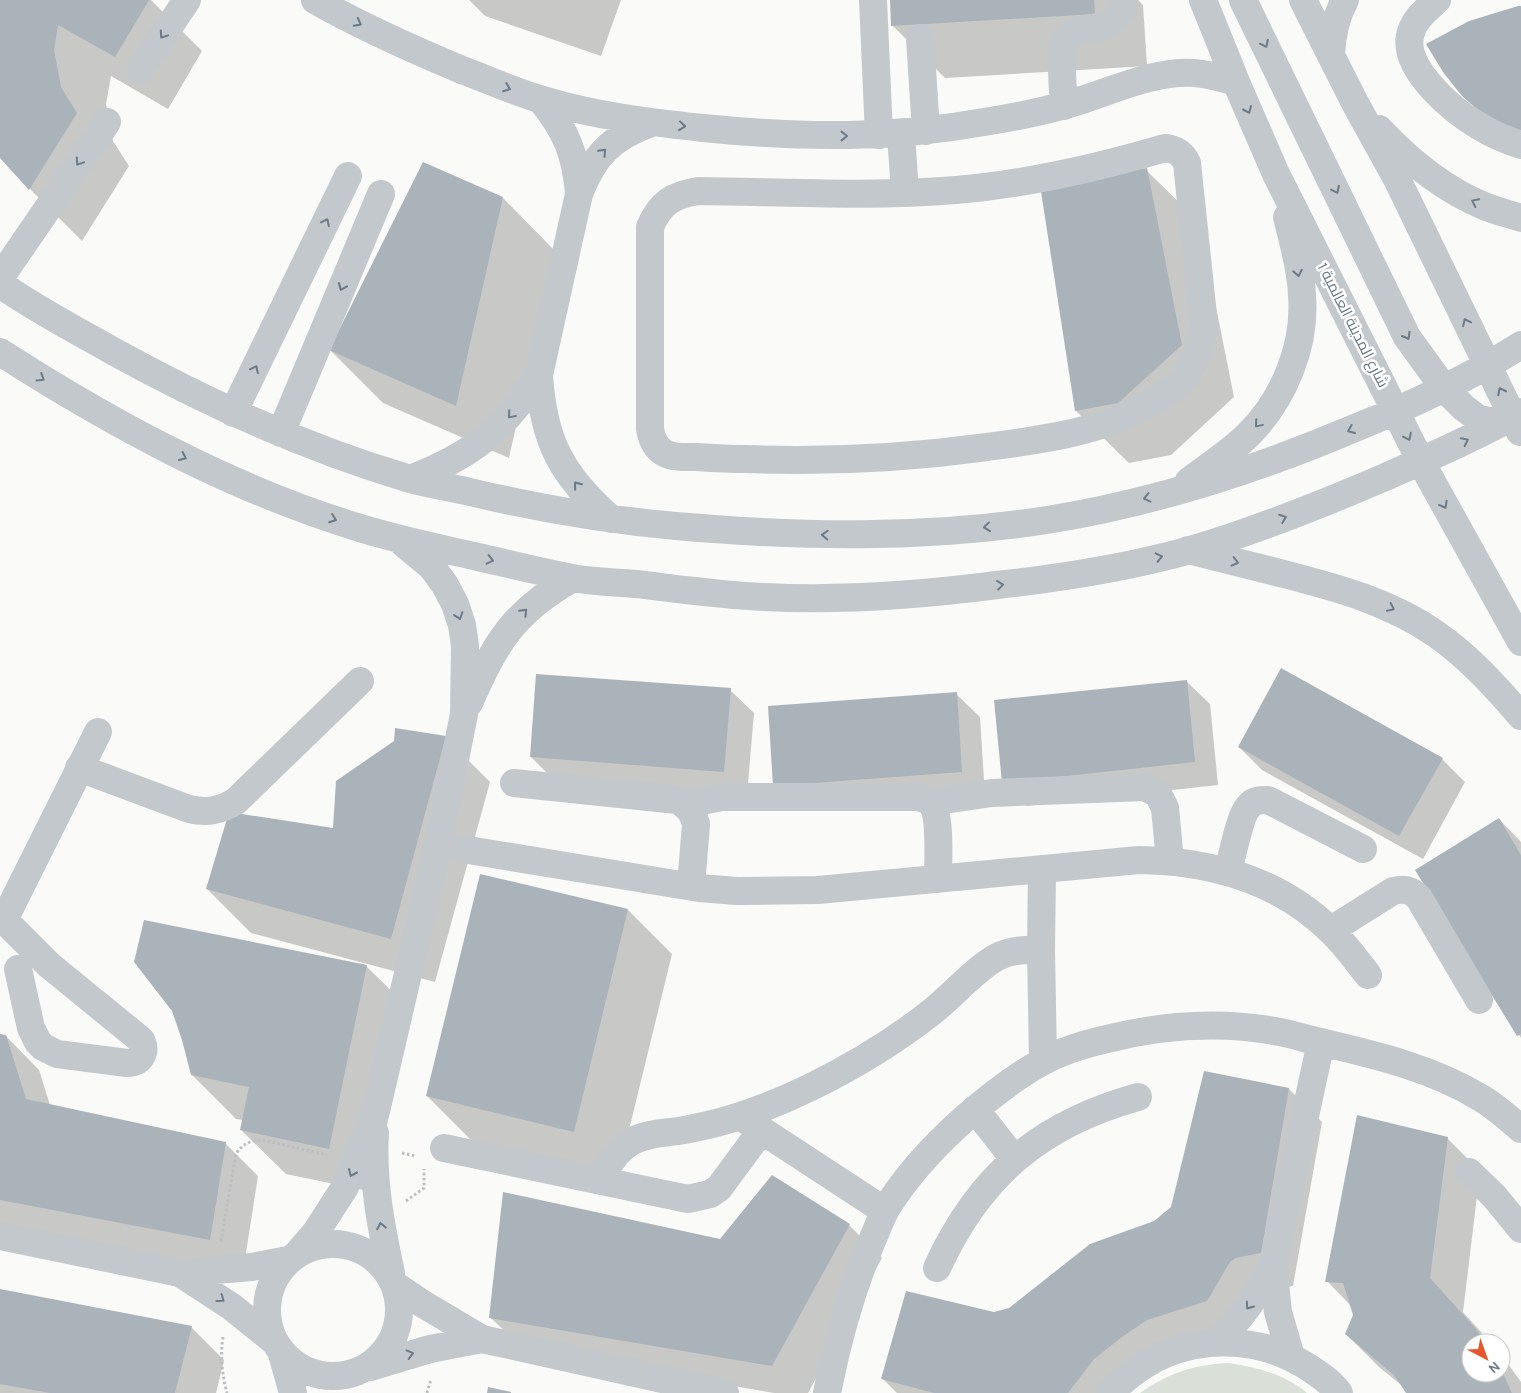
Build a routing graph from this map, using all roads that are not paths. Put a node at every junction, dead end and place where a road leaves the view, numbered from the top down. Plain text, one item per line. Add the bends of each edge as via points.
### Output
1 (187, 0) edge
2 (315, 0) edge
3 (873, 0) edge
4 (1124, 0) edge
5 (1203, 0) edge
6 (1243, 0) edge
7 (1303, 0) edge
8 (1345, 0) edge
9 (1437, 0) edge
10 (920, 38) dead end
11 (1331, 54) junction
12 (140, 70) dead end
13 (1236, 82) junction
14 (541, 100) junction
15 (1355, 102) junction
16 (1064, 106) junction
17 (107, 122) dead end
18 (651, 122) junction
19 (902, 133) junction
20 (1521, 144) edge
21 (1276, 174) junction
22 (348, 176) dead end
23 (905, 193) junction
24 (381, 194) dead end
25 (579, 194) junction
26 (1521, 218) edge
27 (0, 278) edge
28 (0, 284) edge
29 (1521, 345) edge
30 (0, 352) edge
31 (1488, 366) junction
32 (539, 375) junction
33 (1444, 388) junction
34 (234, 412) junction
35 (1396, 412) junction
36 (1518, 421) edge
37 (281, 433) junction
38 (1420, 462) junction
39 (410, 479) junction
40 (1174, 492) junction
41 (611, 519) junction
42 (397, 539) junction
43 (1188, 550) junction
44 (573, 578) junction
45 (1521, 642) edge
46 (360, 680) dead end
47 (464, 714) junction
48 (1521, 716) edge
49 (98, 732) dead end
50 (79, 768) junction
51 (514, 784) dead end
52 (930, 802) junction
53 (685, 804) junction
54 (438, 846) junction
55 (1363, 849) dead end
56 (1170, 860) junction
57 (1042, 869) junction
58 (1228, 871) junction
59 (938, 879) junction
60 (691, 886) junction
61 (2, 918) edge
62 (1331, 930) junction
63 (1042, 950) junction
64 (49, 965) junction
65 (9, 970) edge
66 (1368, 975) dead end
67 (1479, 1000) dead end
68 (1321, 1042) junction
69 (1043, 1061) junction
70 (1138, 1097) dead end
71 (975, 1109) junction
72 (750, 1124) junction
73 (1521, 1128) edge
74 (434, 1152) road end
75 (366, 1155) junction
76 (1014, 1160) junction
77 (1469, 1172) dead end
78 (602, 1181) junction
79 (885, 1211) junction
80 (1521, 1229) edge
81 (0, 1236) edge
82 (293, 1257) junction
83 (1273, 1264) junction
84 (937, 1268) dead end
85 (180, 1273) junction
86 (393, 1279) junction
87 (482, 1339) junction
88 (1217, 1342) junction
89 (278, 1348) junction
90 (1291, 1357) junction
91 (355, 1378) edge
92 (293, 1393) edge
93 (725, 1393) edge
94 (827, 1393) edge
95 (1110, 1393) edge
96 (1339, 1393) edge

1 -> 12 street
2 -> 14 street via 376,33
3 - 19 street
4 - 16 street via 1116,20 1075,31 1066,38 1062,50
5 - 13 street, شارع المدينة العالمية 1
6 -> 33 street via 1407,337
7 - 11 street
8 - 11 street via 1332,31
9 - 20 street via 1413,24 1410,51 1416,66 1455,110 1503,139
10 - 19 street
11 - 15 street
13 - 16 street via 1216,76 1172,73
13 -> 21 street, شارع المدينة العالمية 1
14 - 18 street
14 - 25 street via 565,134 574,160
26 -> 15 street via 1485,207 1427,174 1391,142
31 -> 15 street
16 - 19 street via 988,122
17 -> 27 street
18 -> 19 street via 792,135
25 -> 18 street via 598,156 613,141
19 - 23 street
21 - 35 street, شارع المدينة العالمية 1
21 -> 40 street via 1302,295 1302,326 1295,356 1273,404 1250,434
34 -> 22 street
23 - 23 street via 698,191 673,197 663,205 650,227 650,429 655,445 661,451 676,457 861,459 957,452 1063,436 1095,428 1171,390 1194,361 1204,325 1187,162 1179,152 1165,148 1062,174 958,190
24 -> 37 street
25 - 32 street
28 - 34 street via 23,301 156,375
29 - 31 street
30 -> 42 street via 47,382 184,458 296,506
31 - 33 street
36 -> 31 street
32 -> 39 street via 506,421 485,440 462,456
41 -> 32 street via 572,480 558,456 541,403
33 - 35 street
33 - 36 street via 1479,419
34 - 37 street
35 -> 38 street, شارع المدينة العالمية 1
35 -> 40 street via 1298,453
38 -> 36 street
37 - 39 street
43 -> 38 street via 1344,495
38 -> 45 street, شارع المدينة العالمية 1
39 - 41 street via 529,506
40 -> 41 street via 1048,519 909,533 769,533
42 -> 44 street
42 -> 47 street via 432,567 455,604 465,646
44 -> 43 street via 766,597 889,596 1031,581 1110,568
43 -> 48 street via 1336,587 1395,610 1436,633 1465,656
47 -> 44 street via 486,665 513,624 551,590
46 - 50 street via 226,808 201,812 189,809
47 - 54 street
49 - 50 street
50 - 61 street
51 - 53 street via 677,800
52 - 53 street via 917,797 732,797
52 - 56 street via 992,792 1145,787 1158,794 1165,808
52 - 59 street via 937,816
53 - 60 street via 696,824
54 - 60 street
54 - 75 street
55 - 58 street via 1268,800 1261,800 1245,811
56 - 57 street
56 - 58 street
57 - 59 street
57 - 63 street
58 - 62 street via 1284,896
59 - 60 street via 775,892
61 - 64 street
62 - 66 street
62 - 67 street via 1393,891 1400,889 1414,893
63 - 69 street
63 - 72 street via 1027,949 986,964 934,1011 889,1043
64 - 65 street
64 - 65 street via 141,1040 144,1046 140,1059 127,1064 57,1054 43,1047 30,1028
68 - 69 street via 1231,1026 1183,1026 1135,1032 1088,1043
68 - 73 street via 1406,1064 1444,1080 1481,1098
68 - 83 street
69 - 71 street
70 - 76 street via 1076,1119 1036,1142
71 - 76 street
71 - 79 street via 926,1157
72 - 78 street via 710,1124 636,1139 614,1156
72 - 78 street via 719,1188 710,1194 699,1198 677,1198
72 - 79 street
74 - 78 street
75 -> 82 street via 332,1210
86 -> 75 street
76 - 84 street via 977,1198
77 - 80 street
79 - 94 street via 847,1310
81 - 85 street
82 - 85 street via 252,1267
82 - 86 street via 314,1246 348,1245 378,1261
82 - 89 street via 276,1274 267,1298 268,1325
83 -> 88 street via 1249,1307
83 - 90 street via 1278,1312
85 -> 89 street via 232,1307
86 - 87 street via 423,1304
86 - 91 street via 399,1304 398,1323 391,1342
91 -> 87 street via 430,1348
87 - 93 street
88 - 90 street via 1267,1349
88 - 95 street via 1169,1353 1147,1363
89 - 91 street via 296,1366 312,1373
89 - 92 street
90 - 96 street via 1316,1372

